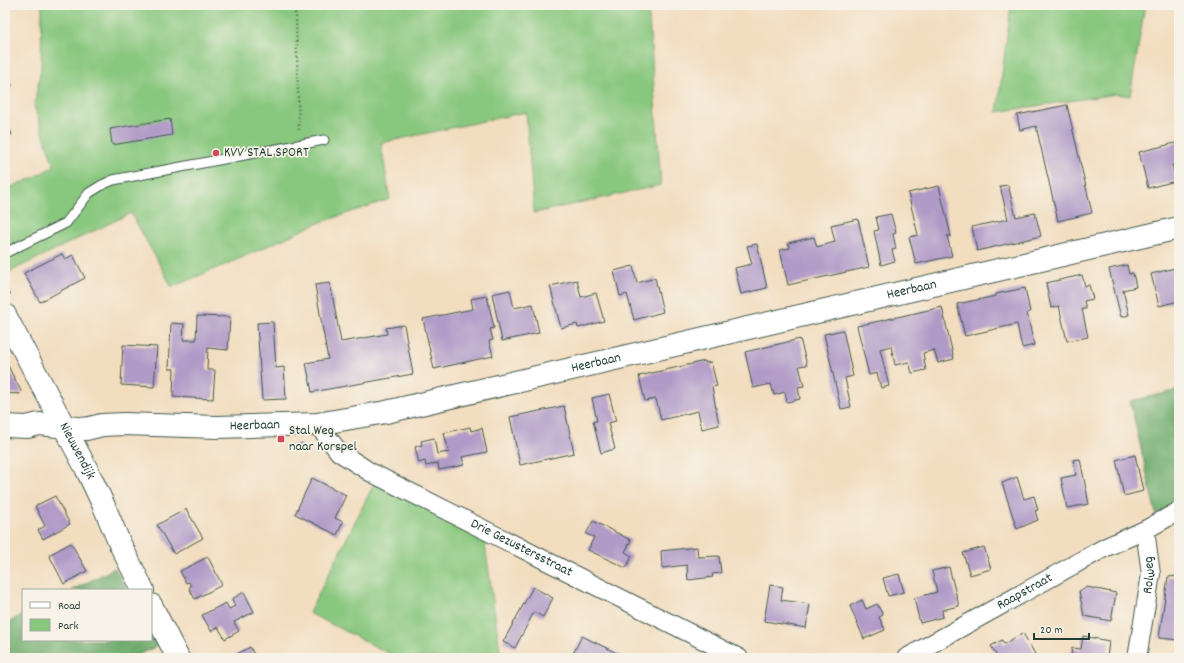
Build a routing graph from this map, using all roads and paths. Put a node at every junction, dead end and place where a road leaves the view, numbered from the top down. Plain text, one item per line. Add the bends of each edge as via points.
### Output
1 (293, 5) edge
2 (324, 140) dead end
3 (300, 145) junction
4 (1179, 228) edge
5 (5, 253) edge
6 (5, 315) edge
7 (317, 424) junction
8 (5, 426) edge
9 (64, 427) junction
10 (1179, 511) edge
11 (1145, 530) junction
12 (142, 589) edge
13 (152, 607) edge
14 (178, 658) edge
15 (739, 658) edge
16 (906, 658) edge
17 (1137, 658) edge

1 - 3 path via 296,17
2 - 3 lane
3 - 5 lane via 113,180 89,193 66,223
4 - 7 street, Heerbaan via 386,412
6 - 9 street, Nieuwendijk
7 - 9 street, Heerbaan via 217,427 124,424 86,429
7 - 15 street, Drie Gezustersstraat via 339,452 370,472
8 - 9 street, Heerbaan via 27,427 38,424
9 - 12 street, Nieuwendijk
10 - 11 street
11 - 16 street, Raapstraat via 1104,548 1038,583
11 - 17 street, Rolweg via 1151,574
13 - 14 street

